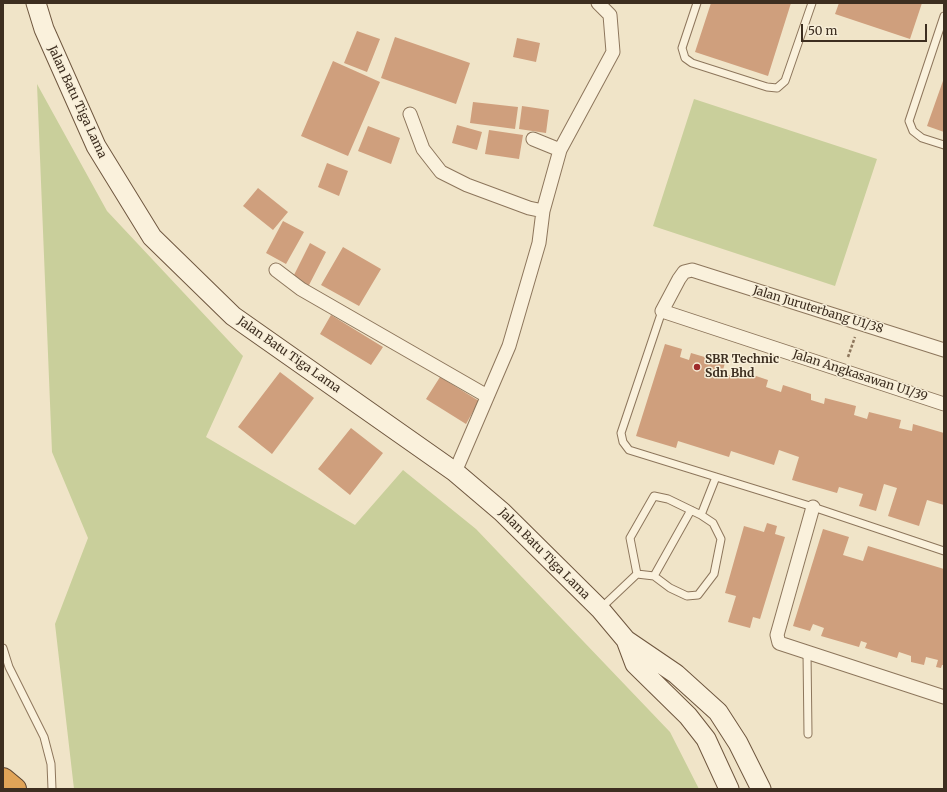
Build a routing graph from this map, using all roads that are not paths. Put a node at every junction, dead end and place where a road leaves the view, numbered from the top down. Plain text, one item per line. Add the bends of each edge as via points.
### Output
1 (36, 3) edge
2 (598, 3) edge
3 (697, 3) edge
4 (812, 3) edge
5 (944, 16) edge
6 (410, 114) dead end
7 (533, 139) dead end
8 (944, 145) edge
9 (560, 150) junction
10 (543, 211) junction
11 (276, 270) dead end
12 (662, 311) junction
13 (944, 350) edge
14 (487, 396) junction
15 (944, 404) edge
16 (455, 472) junction
17 (716, 477) junction
18 (813, 507) junction
19 (691, 510) junction
20 (701, 515) junction
21 (944, 551) edge
22 (637, 574) junction
23 (654, 576) junction
24 (600, 609) junction
25 (626, 640) junction
26 (3, 648) edge
27 (808, 653) junction
28 (944, 697) edge
29 (808, 734) dead end
30 (3, 779) edge
31 (15, 789) edge
32 (52, 789) edge
33 (729, 789) edge
34 (761, 789) edge

1 - 16 street, Jalan Batu Tiga Lama via 44,29 96,146 152,237 233,316
2 - 9 street via 610,15 613,52
3 - 4 lane via 682,48 685,58 692,63 767,88 777,88 785,81
5 - 8 lane via 909,121 913,131 922,138
6 - 10 street via 423,149 441,172 467,186
7 - 9 street
9 - 10 street
10 - 14 street via 539,243 508,346
11 - 14 street via 301,289
12 - 13 street, Jalan Juruterbang U1/38 via 684,272 692,270
12 - 15 street, Jalan Angkasawan U1/39
12 - 17 lane via 621,433 623,442 629,450
14 - 16 street
16 - 24 street, Jalan Batu Tiga Lama via 502,512
17 - 18 lane
17 - 20 lane
18 - 21 lane
18 - 27 street via 777,635 779,643
19 - 20 lane
19 - 22 lane via 668,499 654,496 630,538
19 - 23 lane
20 - 23 lane via 713,522 720,539 714,574 698,595 687,596
22 - 23 lane
22 - 24 lane
24 - 25 street, Jalan Batu Tiga Lama
25 - 33 street, Jalan Batu Tiga Lama via 635,664 688,716 706,739
25 - 34 street, Jalan Batu Tiga Lama via 676,674 718,712
26 - 32 lane via 9,667 44,737 51,764
27 - 28 street
27 - 29 lane
30 - 31 highway

